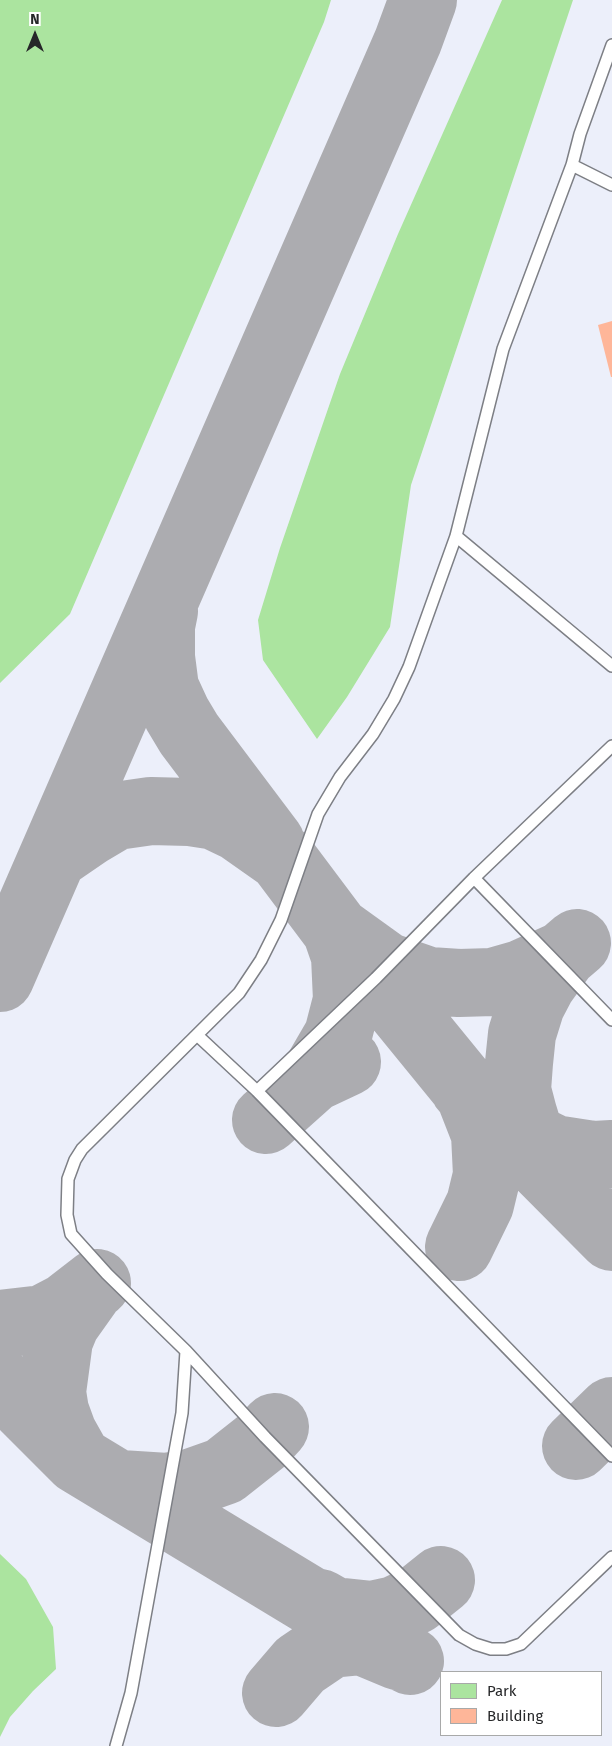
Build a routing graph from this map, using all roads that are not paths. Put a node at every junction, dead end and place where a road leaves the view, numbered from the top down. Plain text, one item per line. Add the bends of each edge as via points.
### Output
1 (612, 46) edge
2 (572, 165) junction
3 (612, 185) edge
4 (456, 536) junction
5 (612, 666) edge
6 (612, 746) edge
7 (474, 878) junction
8 (612, 1020) edge
9 (196, 1036) junction
10 (257, 1091) junction
11 (186, 1351) junction
12 (612, 1456) edge
13 (612, 1557) edge
14 (116, 1746) edge

1 - 2 lane
2 - 3 lane
2 - 4 lane via 504,349
4 - 5 lane
4 - 9 lane via 394,699 318,814 281,920 261,960 239,993
6 - 7 lane
7 - 8 lane
7 - 10 lane via 376,978
9 - 10 lane
9 - 11 lane via 82,1149 68,1179 67,1196 71,1234
10 - 12 lane
11 - 13 lane via 265,1437 459,1634 475,1644 491,1649 521,1644
11 - 14 lane via 182,1412 131,1692

